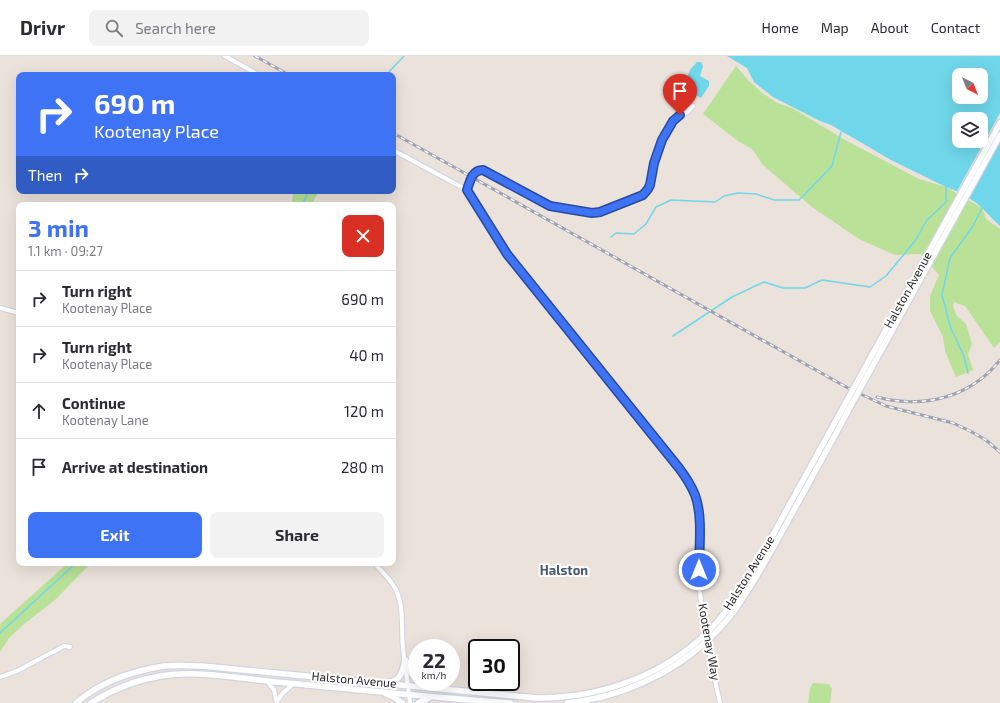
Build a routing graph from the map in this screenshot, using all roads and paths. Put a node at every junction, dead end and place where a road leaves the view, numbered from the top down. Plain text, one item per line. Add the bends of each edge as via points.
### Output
1 (225, 56) edge
2 (254, 72) edge
3 (692, 106) dead end
4 (1000, 122) edge
5 (1000, 135) edge
6 (396, 152) edge
7 (467, 190) junction
8 (917, 279) junction
9 (0, 308) edge
10 (16, 312) edge
11 (847, 408) junction
12 (377, 566) edge
13 (70, 647) dead end
14 (405, 660) junction
15 (408, 666) edge
16 (0, 677) edge
17 (408, 679) edge
18 (267, 681) junction
19 (293, 683) junction
20 (380, 683) junction
21 (408, 685) edge
22 (460, 690) edge
23 (409, 691) edge
24 (382, 692) junction
25 (409, 695) junction
26 (433, 697) junction
27 (277, 702) edge
28 (76, 703) edge
29 (91, 703) edge
30 (402, 703) edge
31 (410, 703) edge
32 (418, 703) edge
33 (511, 703) edge
34 (567, 703) edge
35 (720, 703) edge

1 - 2 street
3 - 7 street via 673,121 666,132 654,163 650,185 643,195 608,209 592,213 550,206 483,170 474,173
4 - 8 main road, Halston Avenue
5 - 8 main road, Halston Avenue
6 - 7 street, Kootenay Way
7 - 35 street, Kootenay Way, bridge via 507,254 679,468 695,495 698,508 703,616
8 - 11 main road, Halston Avenue, bridge
9 - 10 street
11 - 22 main road, Halston Avenue via 741,590 718,621 678,656 634,681 577,696 530,698
11 - 34 main road, Halston Avenue via 763,566 746,594 722,625 694,652 653,678 600,698
12 - 14 street via 397,593 401,608
13 - 16 street via 64,646 17,671
14 - 15 main road
14 - 17 street
14 - 20 main road via 398,678 393,682
18 - 19 main road, Halston Avenue
18 - 27 street via 274,690
18 - 29 main road, Halston Avenue via 199,674 162,676 118,687
19 - 24 main road, Halston Avenue
19 - 27 street
20 - 21 main road, Halston Avenue
20 - 28 main road, Halston Avenue via 202,666 166,666 117,679 100,686
23 - 25 street
24 - 25 main road, Halston Avenue
24 - 30 main road
25 - 26 main road, Halston Avenue
25 - 31 street
26 - 32 main road
26 - 33 main road, Halston Avenue

